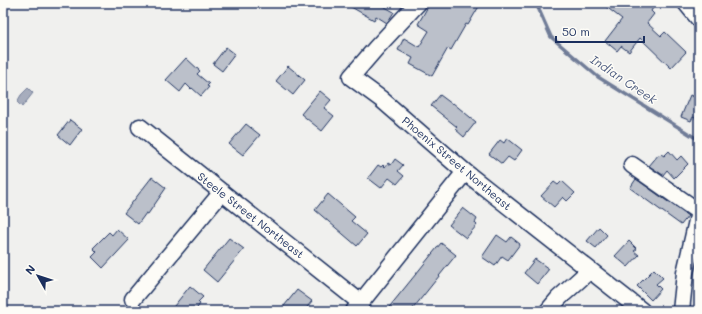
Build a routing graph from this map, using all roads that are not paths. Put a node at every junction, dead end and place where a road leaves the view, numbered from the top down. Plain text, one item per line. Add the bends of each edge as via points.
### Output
1 (418, 3) edge
2 (686, 3) edge
3 (699, 18) edge
4 (140, 127) dead end
5 (632, 165) dead end
6 (465, 172) junction
7 (222, 192) junction
8 (699, 212) edge
9 (590, 270) junction
10 (133, 299) dead end
11 (358, 307) edge
12 (548, 311) edge
13 (642, 311) edge
14 (681, 311) edge

1 - 6 street, Phoenix Street Northeast via 351,77 381,99
2 - 3 street
4 - 7 street, Steele Street Northeast
5 - 8 street
6 - 9 street, Phoenix Street Northeast
6 - 11 street
7 - 10 street
7 - 11 street, Steele Street Northeast
8 - 14 street via 685,274
9 - 12 street
9 - 13 street, Phoenix Street Northeast

